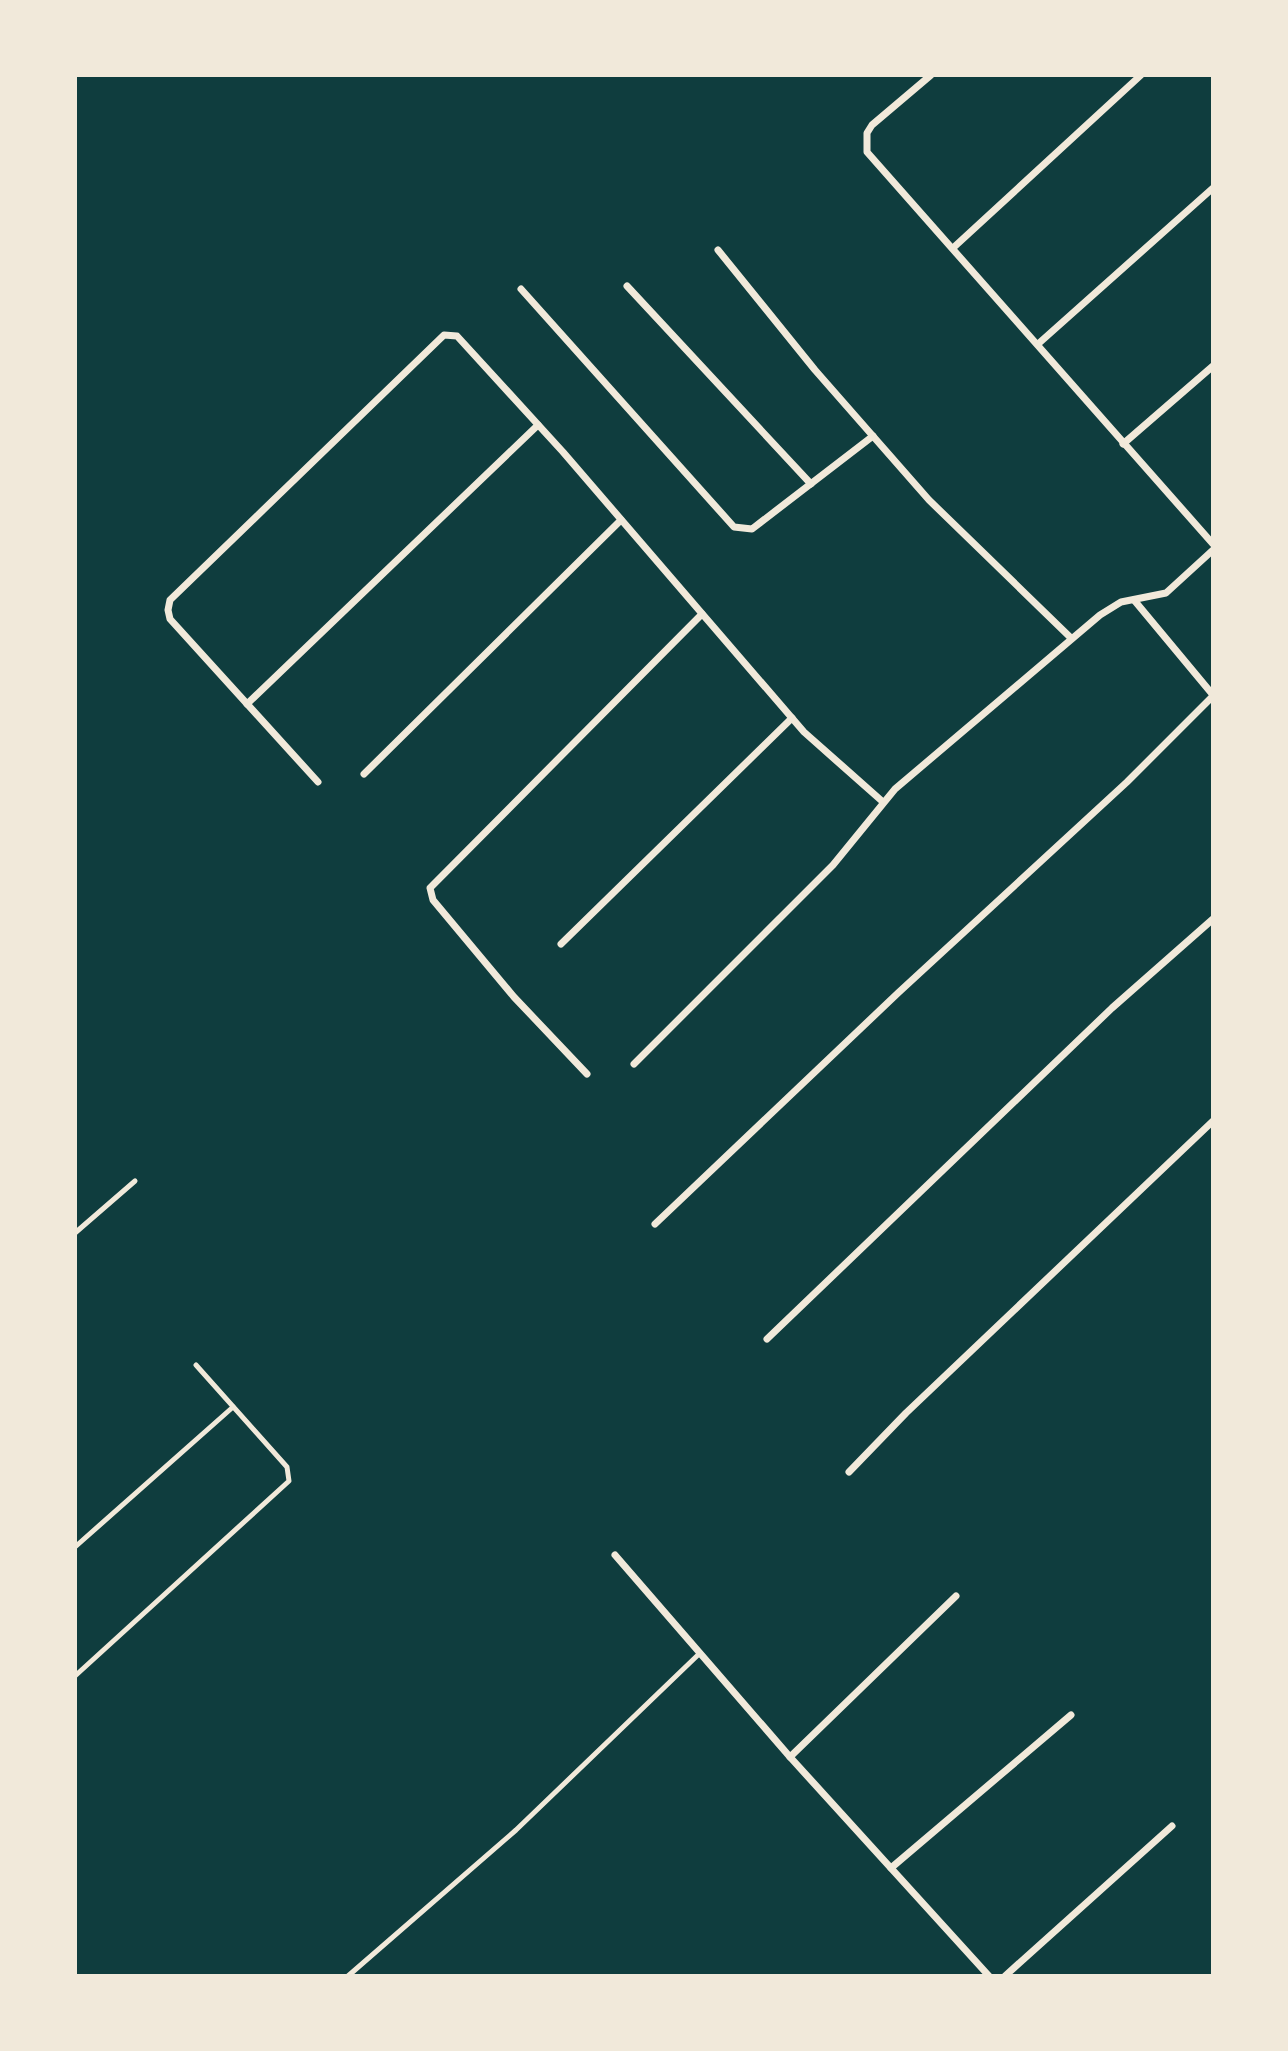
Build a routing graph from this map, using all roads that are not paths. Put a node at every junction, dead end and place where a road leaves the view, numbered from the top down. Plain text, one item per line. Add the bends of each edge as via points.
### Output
1 (931, 75) edge
2 (1141, 75) edge
3 (1213, 188) edge
4 (953, 248) junction
5 (718, 250) dead end
6 (627, 286) dead end
7 (521, 289) dead end
8 (1038, 344) junction
9 (1213, 366) edge
10 (538, 425) junction
11 (873, 436) junction
12 (1123, 444) junction
13 (811, 484) junction
14 (621, 520) junction
15 (1213, 544) edge
16 (1213, 550) edge
17 (1135, 600) junction
18 (702, 614) junction
19 (1071, 638) junction
20 (1213, 695) edge
21 (247, 704) junction
22 (792, 718) junction
23 (364, 774) dead end
24 (318, 782) dead end
25 (883, 802) junction
26 (1213, 919) edge
27 (561, 944) dead end
28 (634, 1064) dead end
29 (587, 1074) dead end
30 (1213, 1121) edge
31 (135, 1181) dead end
32 (654, 1224) dead end
33 (75, 1233) edge
34 (768, 1339) dead end
35 (196, 1365) dead end
36 (233, 1407) junction
37 (849, 1472) dead end
38 (75, 1546) edge
39 (615, 1555) dead end
40 (956, 1596) dead end
41 (700, 1653) junction
42 (75, 1676) edge
43 (1071, 1714) dead end
44 (790, 1757) junction
45 (1172, 1826) dead end
46 (891, 1868) junction
47 (348, 1976) edge
48 (989, 1976) edge
49 (1005, 1976) edge

1 - 4 street via 872,125 865,142 867,152
2 - 4 street
3 - 8 street
4 - 8 street
5 - 11 street
6 - 13 street
7 - 13 street via 734,527 752,529
8 - 12 street
9 - 12 street
10 - 14 street
10 - 21 street
10 - 21 street via 457,336 444,335 170,600 170,618
11 - 13 street
11 - 19 street via 929,500
12 - 15 street
14 - 18 street
14 - 23 street
16 - 17 street via 1166,593
17 - 19 street via 1111,609
17 - 20 street
18 - 22 street
18 - 29 street via 430,888 433,900 514,997
19 - 25 street
20 - 32 street via 1128,782
21 - 24 street
22 - 25 street
22 - 27 street
25 - 28 street via 833,865
26 - 34 street via 1112,1008
30 - 37 street
31 - 33 lane
35 - 36 lane
36 - 38 lane
36 - 42 lane via 287,1467 289,1481
39 - 41 street
40 - 44 street
41 - 44 street
41 - 47 lane via 516,1830
43 - 46 street
44 - 46 street
45 - 49 street
46 - 48 street

